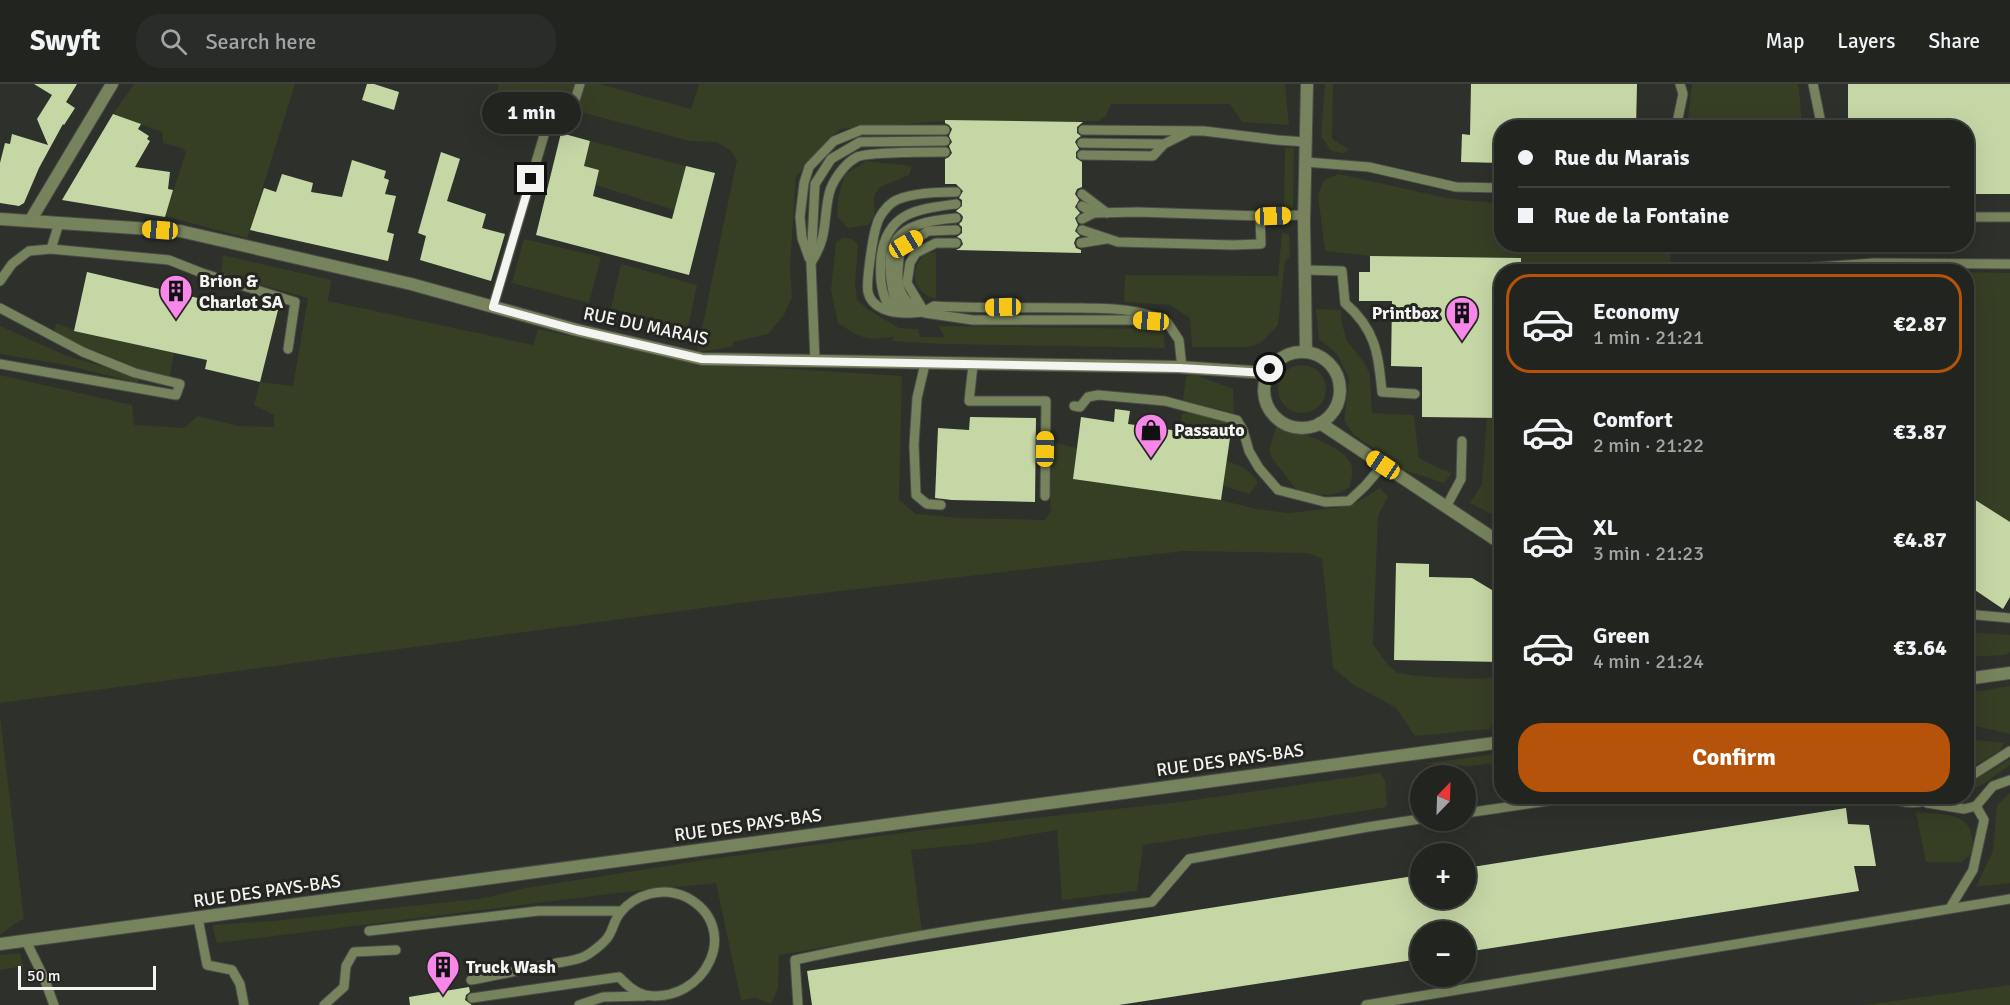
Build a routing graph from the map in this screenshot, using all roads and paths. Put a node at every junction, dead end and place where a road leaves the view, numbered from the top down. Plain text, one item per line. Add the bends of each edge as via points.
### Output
1 (112, 84) edge
2 (580, 84) edge
3 (1307, 84) edge
4 (1680, 84) edge
5 (1814, 84) edge
6 (1678, 120) edge
7 (1821, 120) edge
8 (945, 129) dead end
9 (1083, 130) dead end
10 (1190, 131) junction
11 (945, 141) dead end
12 (1306, 142) junction
13 (1082, 143) dead end
14 (1164, 144) junction
15 (945, 152) dead end
16 (1082, 156) dead end
17 (1305, 162) junction
18 (1494, 188) edge
19 (956, 192) dead end
20 (1082, 194) dead end
21 (956, 204) dead end
22 (1082, 206) dead end
23 (1094, 213) junction
24 (1107, 213) junction
25 (1304, 215) junction
26 (1260, 216) junction
27 (1974, 217) edge
28 (2010, 217) edge
29 (956, 218) dead end
30 (0, 219) edge
31 (1082, 219) dead end
32 (30, 221) junction
33 (59, 223) junction
34 (956, 230) dead end
35 (1082, 230) dead end
36 (1108, 239) junction
37 (956, 243) dead end
38 (1082, 243) dead end
39 (51, 249) junction
40 (811, 263) junction
41 (1860, 264) edge
42 (2010, 264) edge
43 (1305, 270) junction
44 (0, 281) edge
45 (493, 307) junction
46 (0, 308) edge
47 (925, 313) junction
48 (1167, 322) junction
49 (288, 349) dead end
50 (1306, 352) junction
51 (815, 361) junction
52 (0, 364) edge
53 (925, 364) junction
54 (974, 365) junction
55 (1182, 368) junction
56 (1267, 373) junction
57 (1415, 394) dead end
58 (1074, 406) dead end
59 (1320, 423) junction
60 (1462, 441) dead end
61 (1383, 465) junction
62 (1045, 496) dead end
63 (941, 505) dead end
64 (1446, 507) junction
65 (1494, 539) edge
66 (1974, 615) edge
67 (2010, 618) edge
68 (2010, 673) edge
69 (1974, 678) edge
70 (1494, 743) edge
71 (2010, 751) edge
72 (1974, 774) edge
73 (2010, 780) edge
74 (1527, 804) edge
75 (1932, 804) edge
76 (1976, 806) junction
77 (1476, 812) edge
78 (1410, 821) edge
79 (2010, 899) edge
80 (1950, 908) junction
81 (621, 911) junction
82 (198, 918) junction
83 (369, 931) dead end
84 (26, 941) junction
85 (0, 945) edge
86 (396, 950) dead end
87 (471, 980) dead end
88 (646, 996) junction
89 (472, 998) dead end
90 (54, 1005) edge
91 (244, 1005) edge
92 (324, 1005) edge
93 (579, 1005) edge
94 (798, 1005) edge
95 (1366, 1005) edge

1 - 32 street
2 - 45 lane via 569,120 550,115
3 - 12 street
4 - 6 lane via 1683,94
5 - 7 lane
8 - 40 lane via 861,130 834,141 809,167 804,183 800,217
9 - 10 lane
10 - 12 lane
10 - 14 lane
11 - 40 lane via 860,142 831,159 815,184
12 - 17 street
13 - 14 lane
14 - 16 lane via 1153,156
15 - 40 lane via 857,157 837,176 829,192 825,233
17 - 18 lane via 1369,167 1456,187
17 - 25 street
19 - 47 lane via 931,192 894,202 877,222 868,292 875,304 893,313
20 - 24 lane
21 - 47 lane via 922,208 895,222 886,232 880,274 887,303
22 - 23 lane
23 - 24 lane
23 - 31 lane
24 - 26 lane
25 - 26 lane
25 - 43 street
26 - 36 lane via 1261,244
27 - 28 lane
29 - 47 lane via 931,220 905,230 893,244 889,265 895,301
30 - 32 street, RUE DU MARAIS
32 - 33 street, RUE DU MARAIS
33 - 39 lane
33 - 45 street, RUE DU MARAIS via 180,231 411,284
34 - 47 lane via 928,231 900,250 898,286 905,300
35 - 36 lane
36 - 38 lane
37 - 47 lane via 936,243 916,253 910,263 907,283
39 - 44 lane via 29,251 12,264
39 - 49 lane via 169,260 295,302
40 - 51 lane
41 - 42 lane
43 - 50 street
43 - 57 lane via 1342,271 1345,303 1361,317 1378,354 1382,392
45 - 51 street, RUE DU MARAIS via 702,359
46 - 52 lane via 83,352 135,373 180,384 176,395
47 - 48 lane via 973,320
47 - 48 lane via 934,306 1124,309
48 - 55 lane via 1179,340
50 - 56 street via 1286,355
50 - 59 street via 1325,360 1338,377 1340,387 1335,408
51 - 53 street, RUE DU MARAIS
53 - 54 street, RUE DU MARAIS
53 - 63 lane via 916,398 916,495 927,504
54 - 55 street, RUE DU MARAIS
54 - 62 lane via 969,401 1046,401
55 - 56 street, RUE DU MARAIS
56 - 59 street via 1265,400 1278,419 1298,428
58 - 61 lane via 1080,407 1088,397 1110,396 1165,401 1237,420 1249,452 1278,490 1325,502 1348,501
59 - 61 street
60 - 64 lane via 1461,479
61 - 64 street
64 - 65 street
66 - 67 lane
68 - 69 street
70 - 82 street, RUE DES PAYS-BAS
71 - 72 lane
73 - 76 lane via 1993,786
74 - 77 lane
75 - 76 lane via 1964,809
76 - 80 lane via 1984,820 1981,840 1973,870
78 - 94 lane via 1189,860 1152,902 1038,916 795,960
79 - 80 lane
80 - 95 lane
81 - 83 lane via 538,911
81 - 87 lane via 609,936 583,957
81 - 88 lane via 651,893 685,897 710,922 715,939 708,973 696,986 681,995
82 - 84 street, RUE DES PAYS-BAS
82 - 91 lane via 207,965 232,970 240,984
84 - 85 street, RUE DES PAYS-BAS
84 - 90 lane
86 - 92 lane via 354,952 346,966 344,987
88 - 89 lane via 619,977
88 - 93 lane via 603,997

